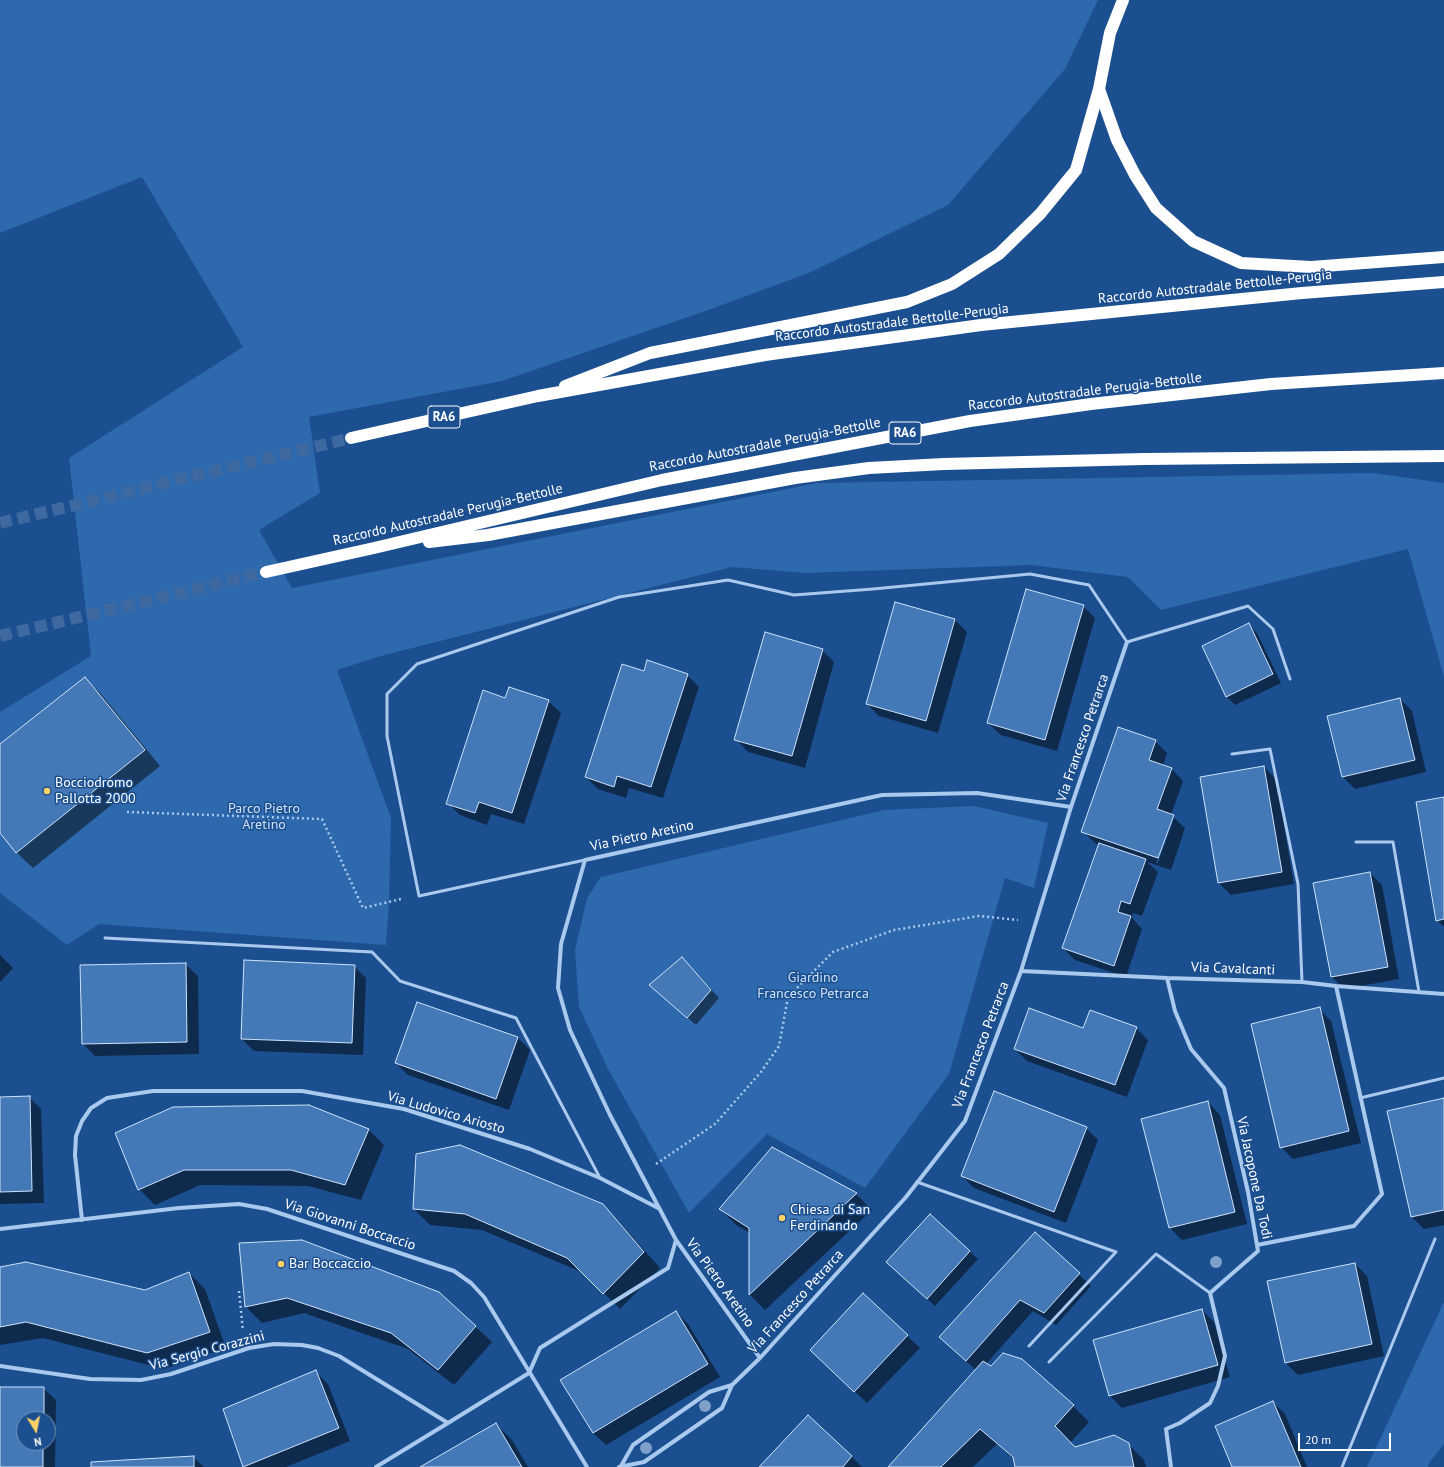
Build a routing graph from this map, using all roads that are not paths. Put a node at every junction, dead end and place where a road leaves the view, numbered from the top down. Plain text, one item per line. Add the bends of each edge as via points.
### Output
1 (1123, 0) edge
2 (1099, 89) junction
3 (1444, 257) edge
4 (1444, 282) edge
5 (1444, 373) edge
6 (538, 396) junction
7 (351, 438) tunnel mouth
8 (1444, 456) edge
9 (374, 548) junction
10 (266, 572) tunnel mouth
11 (1127, 642) junction
12 (1290, 679) dead end
13 (1232, 754) dead end
14 (1071, 807) junction
15 (1356, 842) dead end
16 (585, 860) junction
17 (105, 938) dead end
18 (1021, 971) junction
19 (1167, 978) junction
20 (1302, 982) junction
21 (1336, 986) junction
22 (1419, 992) junction
23 (1444, 994) edge
24 (1444, 1078) edge
25 (1360, 1098) junction
26 (600, 1178) junction
27 (917, 1182) junction
28 (659, 1208) junction
29 (82, 1220) junction
30 (0, 1229) edge
31 (1435, 1239) dead end
32 (676, 1240) junction
33 (1257, 1245) junction
34 (1210, 1293) junction
35 (1029, 1346) dead end
36 (760, 1358) junction
37 (1049, 1362) dead end
38 (0, 1366) edge
39 (529, 1374) junction
40 (732, 1385) junction
41 (448, 1423) junction
42 (620, 1466) edge
43 (376, 1467) edge
44 (587, 1467) edge
45 (1171, 1467) edge
46 (1342, 1467) edge

1 - 2 highway via 1110,33
2 - 3 highway via 1117,140 1135,175 1156,208 1193,241 1241,263 1311,267
2 - 6 highway via 1076,170 1040,214 999,254 952,284 907,302 650,353
4 - 6 highway, Raccordo Autostradale Bettolle-Perugia / RA6 via 1302,293 981,325 765,354
5 - 9 highway, Raccordo Autostradale Perugia-Bettolle / RA6 via 1271,384 1091,404 970,421 662,480
6 - 7 highway, Raccordo Autostradale Bettolle-Perugia / RA6
8 - 9 highway via 1144,459 869,468 795,478 488,536
9 - 10 highway, Raccordo Autostradale Perugia-Bettolle / RA6
11 - 12 lane via 1248,606 1273,629
11 - 14 street, Via Francesco Petrarca
11 - 16 lane via 1089,585 1030,574 794,595 728,580 619,597 417,664 387,694 387,736 419,896
13 - 20 lane via 1270,749 1298,884
14 - 16 street, Via Pietro Aretino via 978,794 882,795
14 - 18 street, Via Francesco Petrarca
15 - 22 lane via 1393,842
16 - 28 street, Via Pietro Aretino via 561,944 558,988 570,1030 610,1115
17 - 26 lane via 372,952 400,981 516,1018
18 - 19 street, Via Cavalcanti
18 - 27 street, Via Francesco Petrarca via 965,1121
19 - 20 street, Via Cavalcanti
19 - 33 street, Via Jacopone Da Todi via 1175,1012 1191,1050 1224,1088 1248,1192
20 - 21 street, Via Cavalcanti
21 - 22 street, Via Cavalcanti
21 - 25 street
22 - 23 street, Via Cavalcanti
24 - 25 lane
25 - 33 street via 1382,1194 1354,1226
26 - 28 street, Via Ludovico Ariosto
26 - 29 street, Via Ludovico Ariosto via 530,1149 404,1109 302,1091 153,1091 107,1098 91,1108 82,1121 76,1136 75,1155
27 - 35 lane via 1116,1252
27 - 36 street, Via Francesco Petrarca
28 - 32 street
29 - 30 street, Via Giovanni Boccaccio
29 - 39 street, Via Giovanni Boccaccio via 187,1207 239,1204 267,1209 454,1271 484,1297
31 - 46 lane
32 - 36 street, Via Pietro Aretino
32 - 39 street via 668,1268 540,1348
33 - 34 street, Via Jacopone Da Todi via 1258,1251
34 - 37 lane via 1156,1254
34 - 45 street via 1225,1356 1218,1386 1210,1403 1166,1429
36 - 40 street, Via Francesco Petrarca
38 - 41 street, Via Sergio Corazzini via 90,1379 141,1380 171,1374 245,1349 274,1344 299,1344 339,1356
39 - 41 street
39 - 44 street, Via Giovanni Boccaccio
40 - 42 street, Via Francesco Petrarca via 709,1392 632,1445
40 - 42 street, Via Francesco Petrarca via 722,1408 644,1462
41 - 43 street

